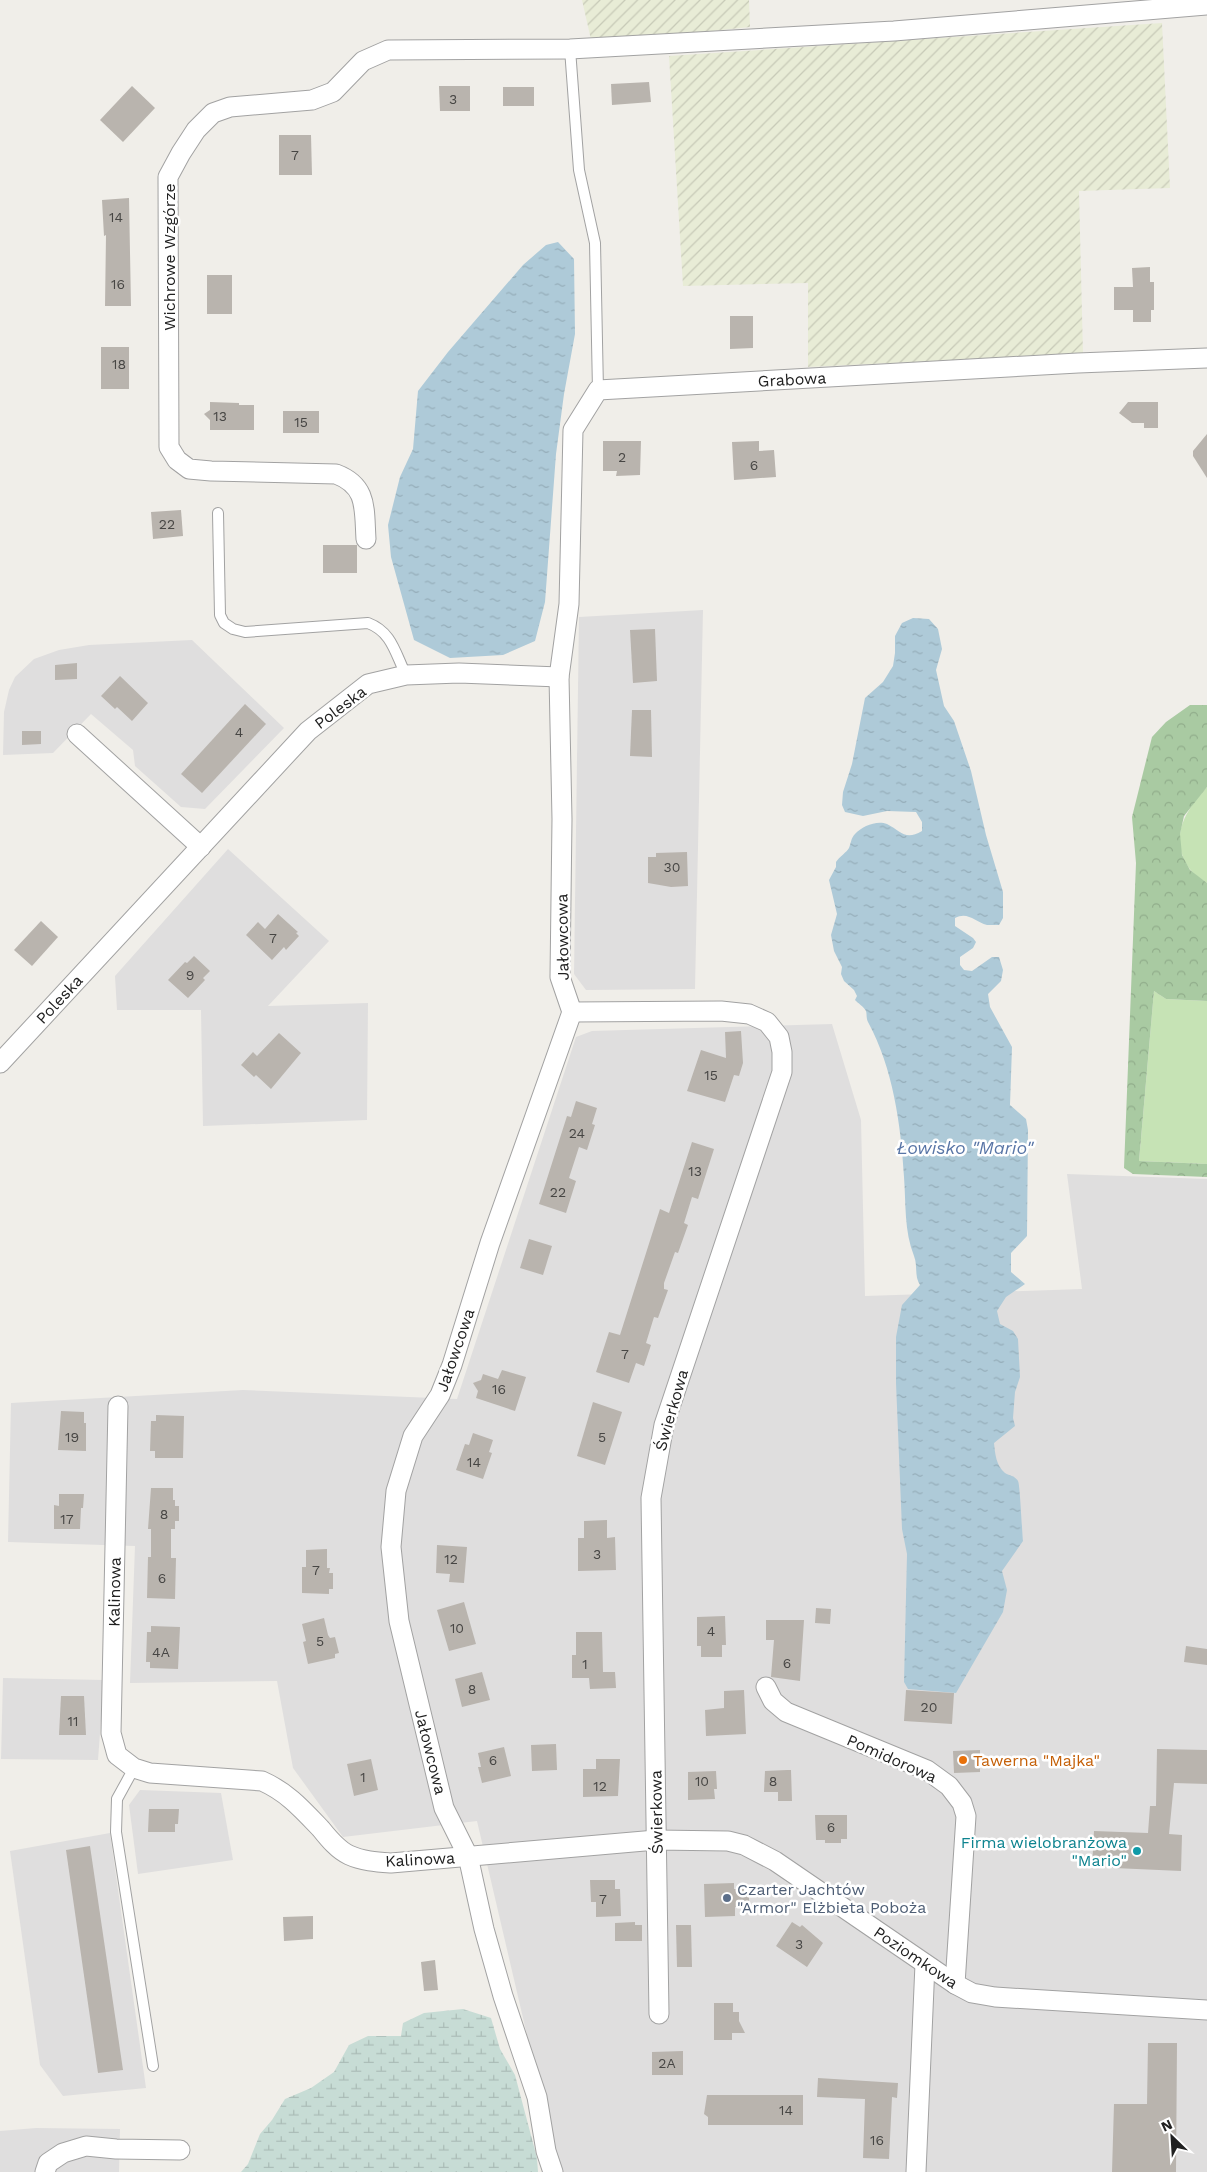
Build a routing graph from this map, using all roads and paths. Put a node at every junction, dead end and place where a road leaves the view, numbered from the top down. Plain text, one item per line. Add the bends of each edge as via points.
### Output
1 (1207, 5) edge
2 (570, 49) junction
3 (1207, 358) edge
4 (598, 390) junction
5 (218, 513) dead end
6 (366, 539) dead end
7 (406, 675) junction
8 (559, 677) junction
9 (77, 734) dead end
10 (201, 847) junction
11 (572, 1012) junction
12 (0, 1063) edge
13 (118, 1406) dead end
14 (766, 1687) dead end
15 (134, 1768) junction
16 (656, 1840) junction
17 (468, 1856) junction
18 (925, 1964) junction
19 (955, 1984) junction
20 (1207, 2010) edge
21 (659, 2014) dead end
22 (153, 2066) dead end
23 (180, 2150) dead end
24 (45, 2172) edge
25 (553, 2172) edge
26 (916, 2172) edge

1 - 2 street, Wichrowe Wzgórze via 894,31
2 - 4 lane via 579,170 595,243
2 - 6 street, Wichrowe Wzgórze via 388,50 362,61 333,92 312,100 230,107 213,113 196,130 168,177 169,447 189,468 336,474 349,479 363,502
3 - 4 street, Grabowa via 1078,362
4 - 8 street, Jałowcowa via 573,430 569,604
5 - 7 lane via 218,596 224,623 245,632 368,623 388,636
7 - 8 street, Poleska via 459,673
7 - 10 street, Poleska via 368,684 327,715 308,731
8 - 11 street, Jałowcowa via 562,819 560,978
9 - 10 street
10 - 12 street, Poleska
11 - 16 street, Świerkowa via 721,1011 749,1014 768,1022 779,1037 782,1052 782,1072 664,1425 656,1466 650,1538
11 - 17 street, Jałowcowa via 490,1243 452,1365 440,1395 412,1436 396,1491 391,1547 399,1621 444,1808
13 - 15 street, Kalinowa via 111,1733 117,1755
14 - 19 street, Pomidorowa via 773,1701 786,1712 927,1770 949,1786 962,1803 966,1816
15 - 17 street, Kalinowa via 262,1781 279,1788 293,1800 335,1845 349,1855 369,1861 390,1863
15 - 22 lane via 117,1799 116,1832
16 - 17 street, Poziomkowa
16 - 18 street, Poziomkowa via 728,1841 744,1845 775,1861
16 - 21 street, Świerkowa
17 - 25 street, Jałowcowa via 503,1996 537,2097
18 - 19 street, Poziomkowa
18 - 26 street
19 - 20 street, Poziomkowa via 972,1993 995,1997
23 - 24 street via 86,2146 63,2152 48,2163

